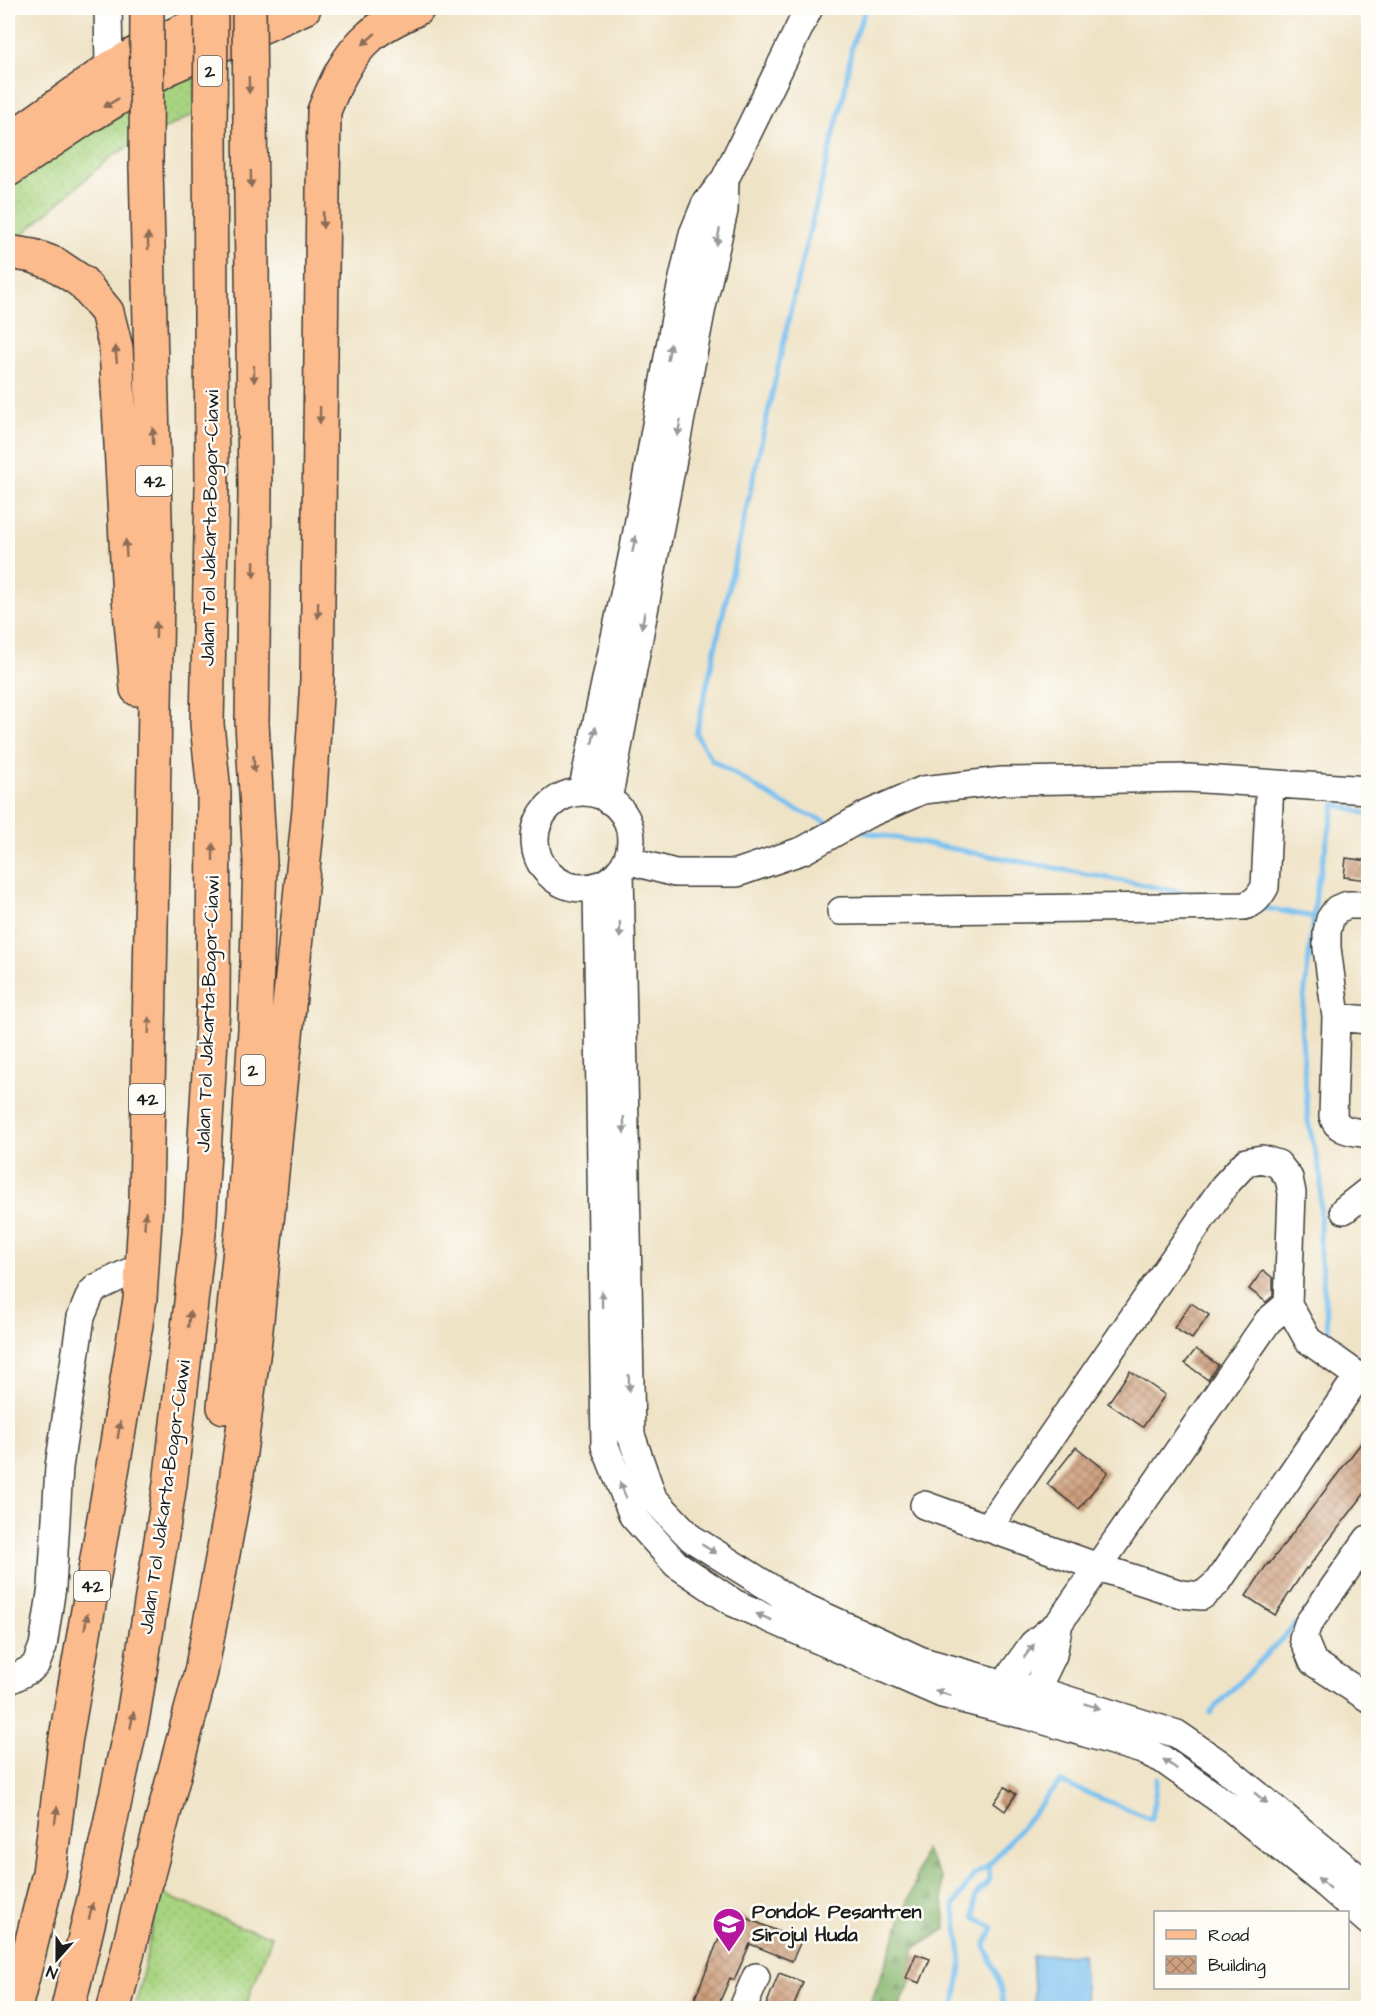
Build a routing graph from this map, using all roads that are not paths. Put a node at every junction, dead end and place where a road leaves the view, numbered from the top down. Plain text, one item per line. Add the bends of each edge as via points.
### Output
1 (108, 8) edge
2 (147, 8) edge
3 (211, 8) edge
4 (235, 8) edge
5 (249, 8) edge
6 (304, 8) edge
7 (418, 8) edge
8 (809, 8) edge
9 (109, 69) junction
10 (8, 141) edge
11 (8, 170) edge
12 (724, 179) junction
13 (8, 252) edge
14 (1270, 784) junction
15 (1368, 790) edge
16 (582, 792) junction
17 (153, 794) junction
18 (608, 800) junction
19 (623, 866) junction
20 (597, 886) junction
21 (1368, 905) edge
22 (841, 911) dead end
23 (1336, 1017) junction
24 (1368, 1020) edge
25 (1368, 1134) edge
26 (1368, 1191) edge
27 (1344, 1210) dead end
28 (142, 1266) junction
29 (101, 1285) junction
30 (140, 1299) junction
31 (1288, 1304) junction
32 (615, 1353) junction
33 (1363, 1380) edge
34 (924, 1505) dead end
35 (988, 1528) junction
36 (1368, 1539) edge
37 (1098, 1567) junction
38 (1059, 1623) junction
39 (8, 1681) edge
40 (1005, 1684) junction
41 (1036, 1690) junction
42 (1368, 1698) edge
43 (999, 1710) junction
44 (1032, 1717) junction
45 (1150, 1724) junction
46 (1142, 1750) junction
47 (147, 1878) junction
48 (1368, 1886) edge
49 (1368, 1921) edge
50 (756, 1977) dead end
51 (15, 2008) edge
52 (68, 2008) edge
53 (114, 2008) edge
54 (743, 2008) edge

1 - 9 street
17 -> 2 main road, 42, bridge via 157,596 146,168
52 -> 3 main road, Jalan Tol Jakarta–Bogor–Ciawi / 2, bridge via 134,1716 171,1484 199,1233 213,1008 214,792 207,724 212,487
4 - 9 main road via 151,45
5 -> 47 main road, 2, bridge via 255,491 252,723 260,862 255,1029 244,1209 215,1497
6 -> 11 main road via 168,68
7 -> 47 main road via 371,35 349,59 324,111 317,680 308,821 254,1349 235,1489 201,1672
8 - 12 street
9 - 10 main road
16 -> 12 street via 634,548 683,276 705,205
12 -> 18 street via 724,211 702,307
17 -> 13 main road, 42 via 142,743 132,638 116,348 107,312 82,282 55,264
14 - 15 street
14 - 19 street via 1188,778 1002,781 923,790 866,815 804,850 737,873 675,873
14 - 22 street via 1265,887 1252,904
16 - 18 street
16 - 20 street via 568,794 546,809 538,821 535,848 547,873 557,881 584,889
28 -> 17 main road, 42
18 - 19 street via 619,808 630,833 631,846
19 - 20 street via 610,880
19 -> 32 street
32 -> 20 street
21 - 23 street via 1348,905 1330,919 1327,948
23 - 24 street
23 - 25 street via 1334,1123
26 - 27 street
28 - 29 street
28 - 30 main road, 42
29 - 30 street
29 - 39 street via 91,1293 81,1317 59,1467 52,1587 43,1646 36,1664
51 -> 30 main road, 42 via 49,1873 65,1743
31 - 33 street via 1308,1340
31 - 35 street via 1292,1193 1289,1178 1278,1164 1270,1161 1246,1162 1224,1186
31 - 37 street via 1268,1321
32 -> 40 street via 631,1435 653,1498 691,1538 793,1602 922,1661
43 -> 32 street via 942,1694 734,1603 676,1564 633,1516 605,1446
33 - 37 street via 1217,1583 1202,1596 1181,1594
34 - 35 street
35 - 37 street
36 - 42 street via 1308,1624 1303,1638 1313,1662
37 - 38 street
40 -> 38 street via 1033,1644
38 - 41 street via 1053,1655
40 - 41 street
40 - 43 street
41 - 44 street
41 -> 45 street
43 - 44 street
44 - 46 street
45 - 46 street
45 -> 48 street via 1177,1734 1219,1763
49 -> 46 street via 1230,1807 1162,1759
47 - 53 main road, 2
50 - 54 street

